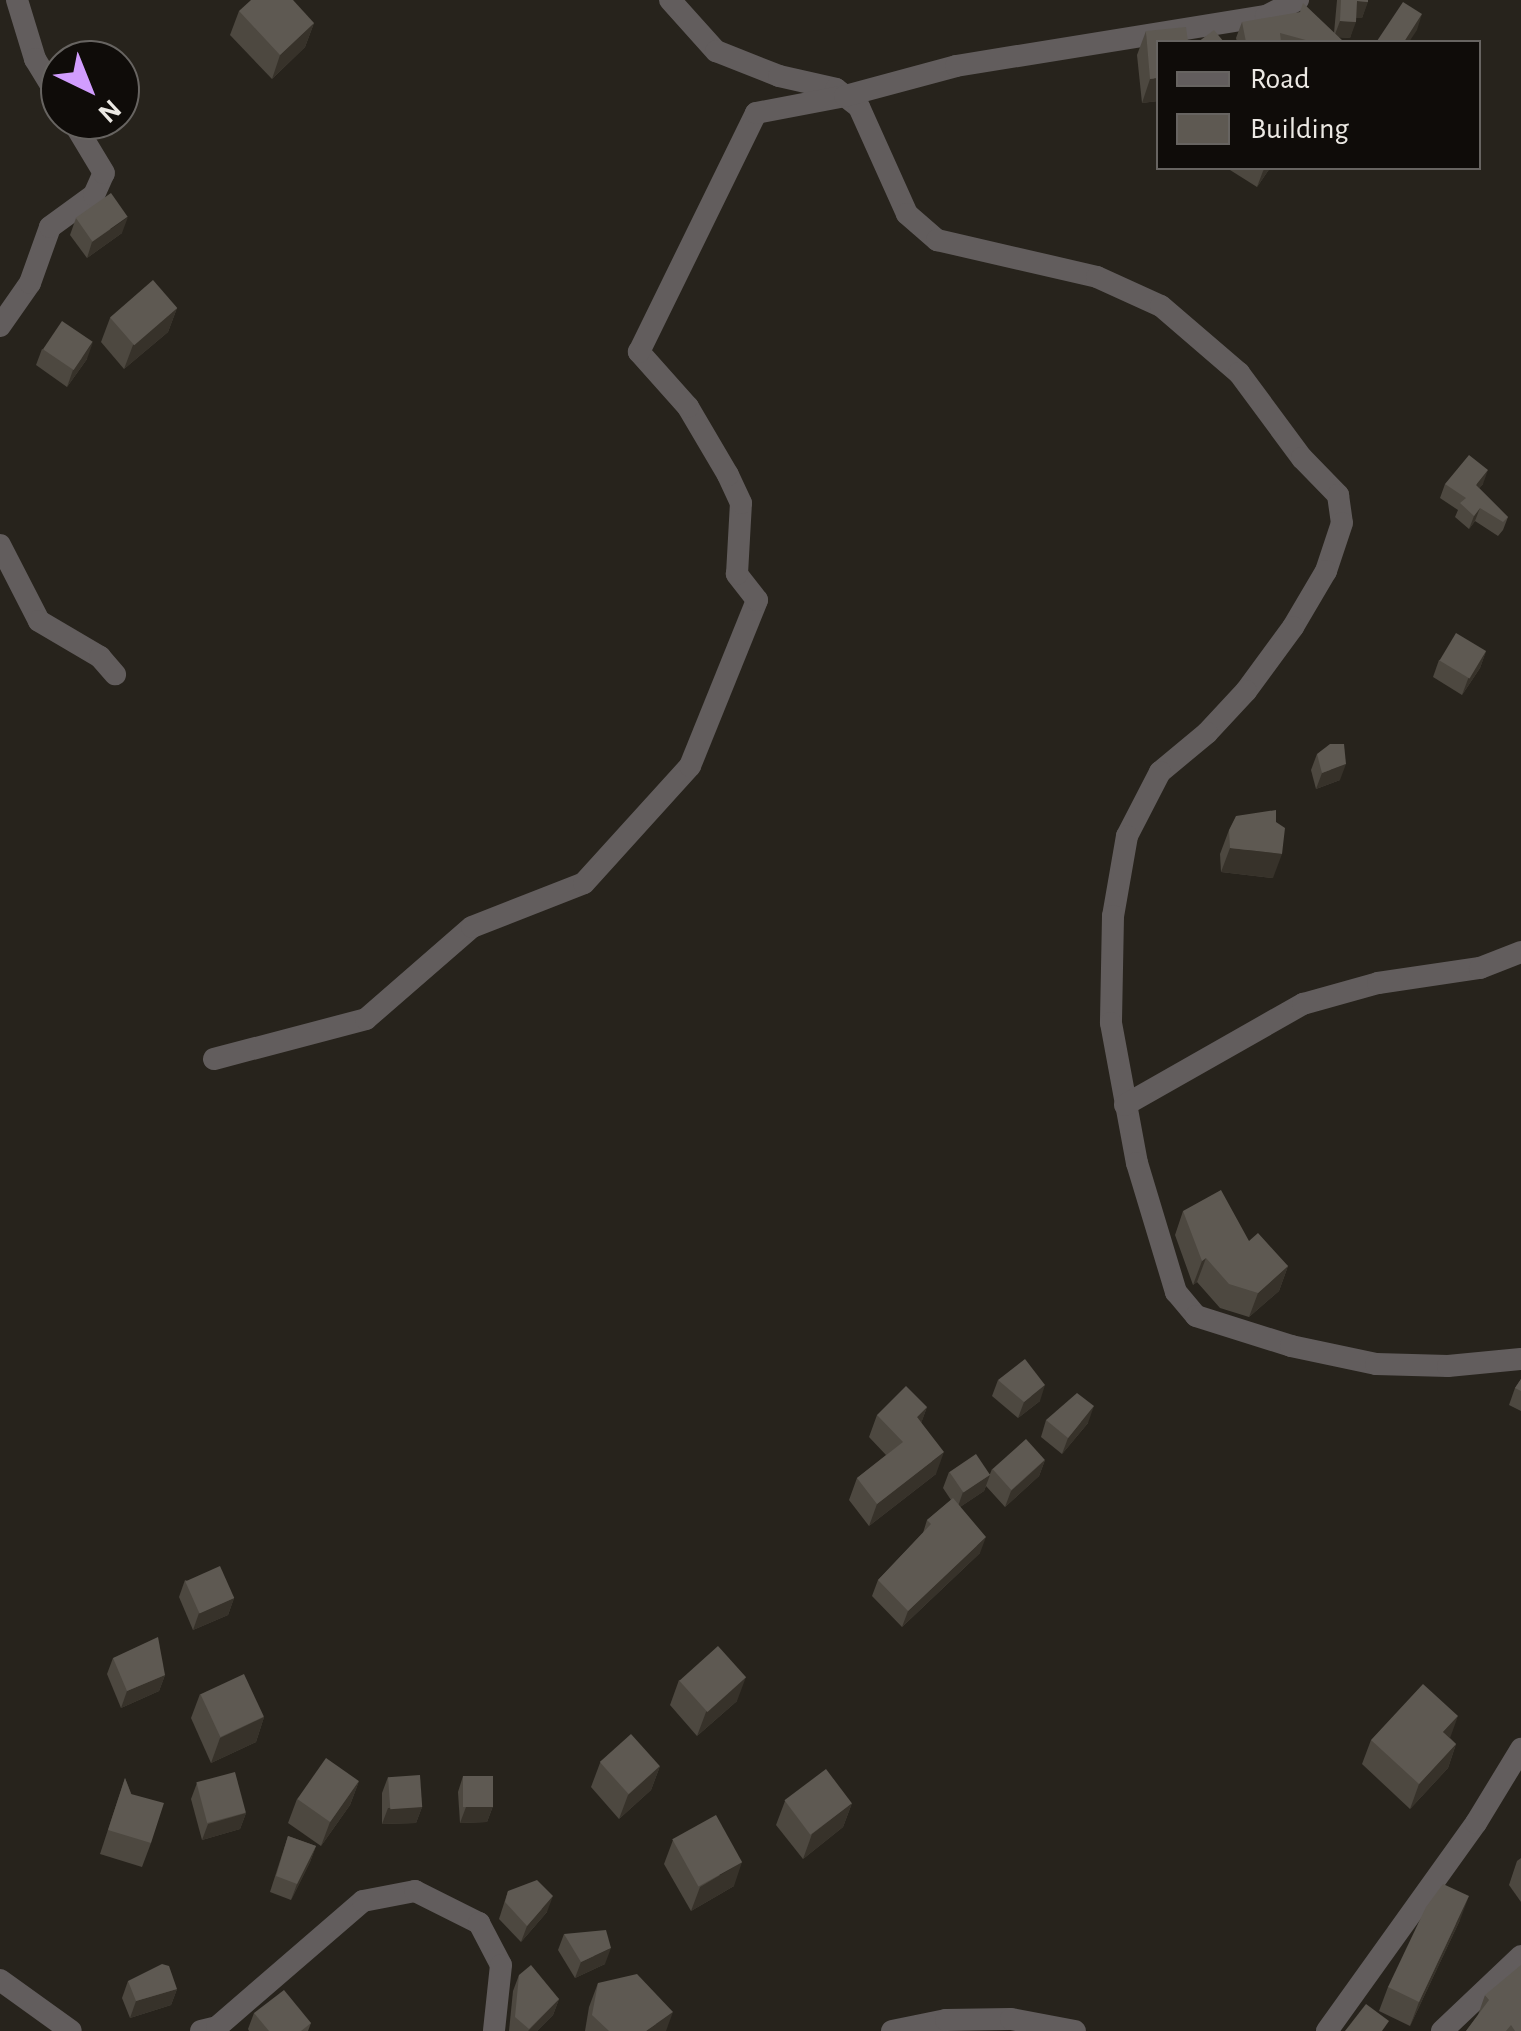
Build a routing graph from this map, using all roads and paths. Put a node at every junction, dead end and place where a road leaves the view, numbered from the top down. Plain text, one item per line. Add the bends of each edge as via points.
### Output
1 (17, 0) edge
2 (670, 0) edge
3 (1298, 0) edge
4 (40, 66) edge
5 (845, 96) junction
6 (84, 140) edge
7 (0, 326) edge
8 (0, 545) edge
9 (115, 674) dead end
10 (1521, 952) edge
11 (214, 1059) dead end
12 (1125, 1105) junction
13 (1521, 1359) edge
14 (1521, 1748) edge
15 (1521, 1956) edge
16 (0, 1980) edge
17 (71, 2031) edge
18 (201, 2031) edge
19 (494, 2031) edge
20 (892, 2031) edge
21 (1075, 2031) edge
22 (1326, 2031) edge
23 (1442, 2031) edge

1 - 4 street
2 - 5 street via 716,51
3 - 5 street via 1266,16 956,66
5 - 11 street via 756,113 639,352 688,407 728,474 741,503 737,574 758,600 690,766 584,883 472,927 366,1019
5 - 12 street via 860,107 908,214 936,240 1097,277 1161,306 1239,373 1338,495 1337,539 1293,626 1220,719 1160,772 1126,836 1113,916 1111,1023
6 - 7 street via 104,173 94,195 50,227 30,283
8 - 9 street via 40,621 100,657
10 - 12 street via 1480,968 1303,1004
12 - 13 street via 1155,1231 1176,1292 1196,1316 1376,1364
14 - 22 street via 1476,1824
15 - 23 street
16 - 17 street
18 - 19 street via 217,2027 363,1901 414,1890 479,1923 501,1965
20 - 21 street via 946,2020 1011,2019

